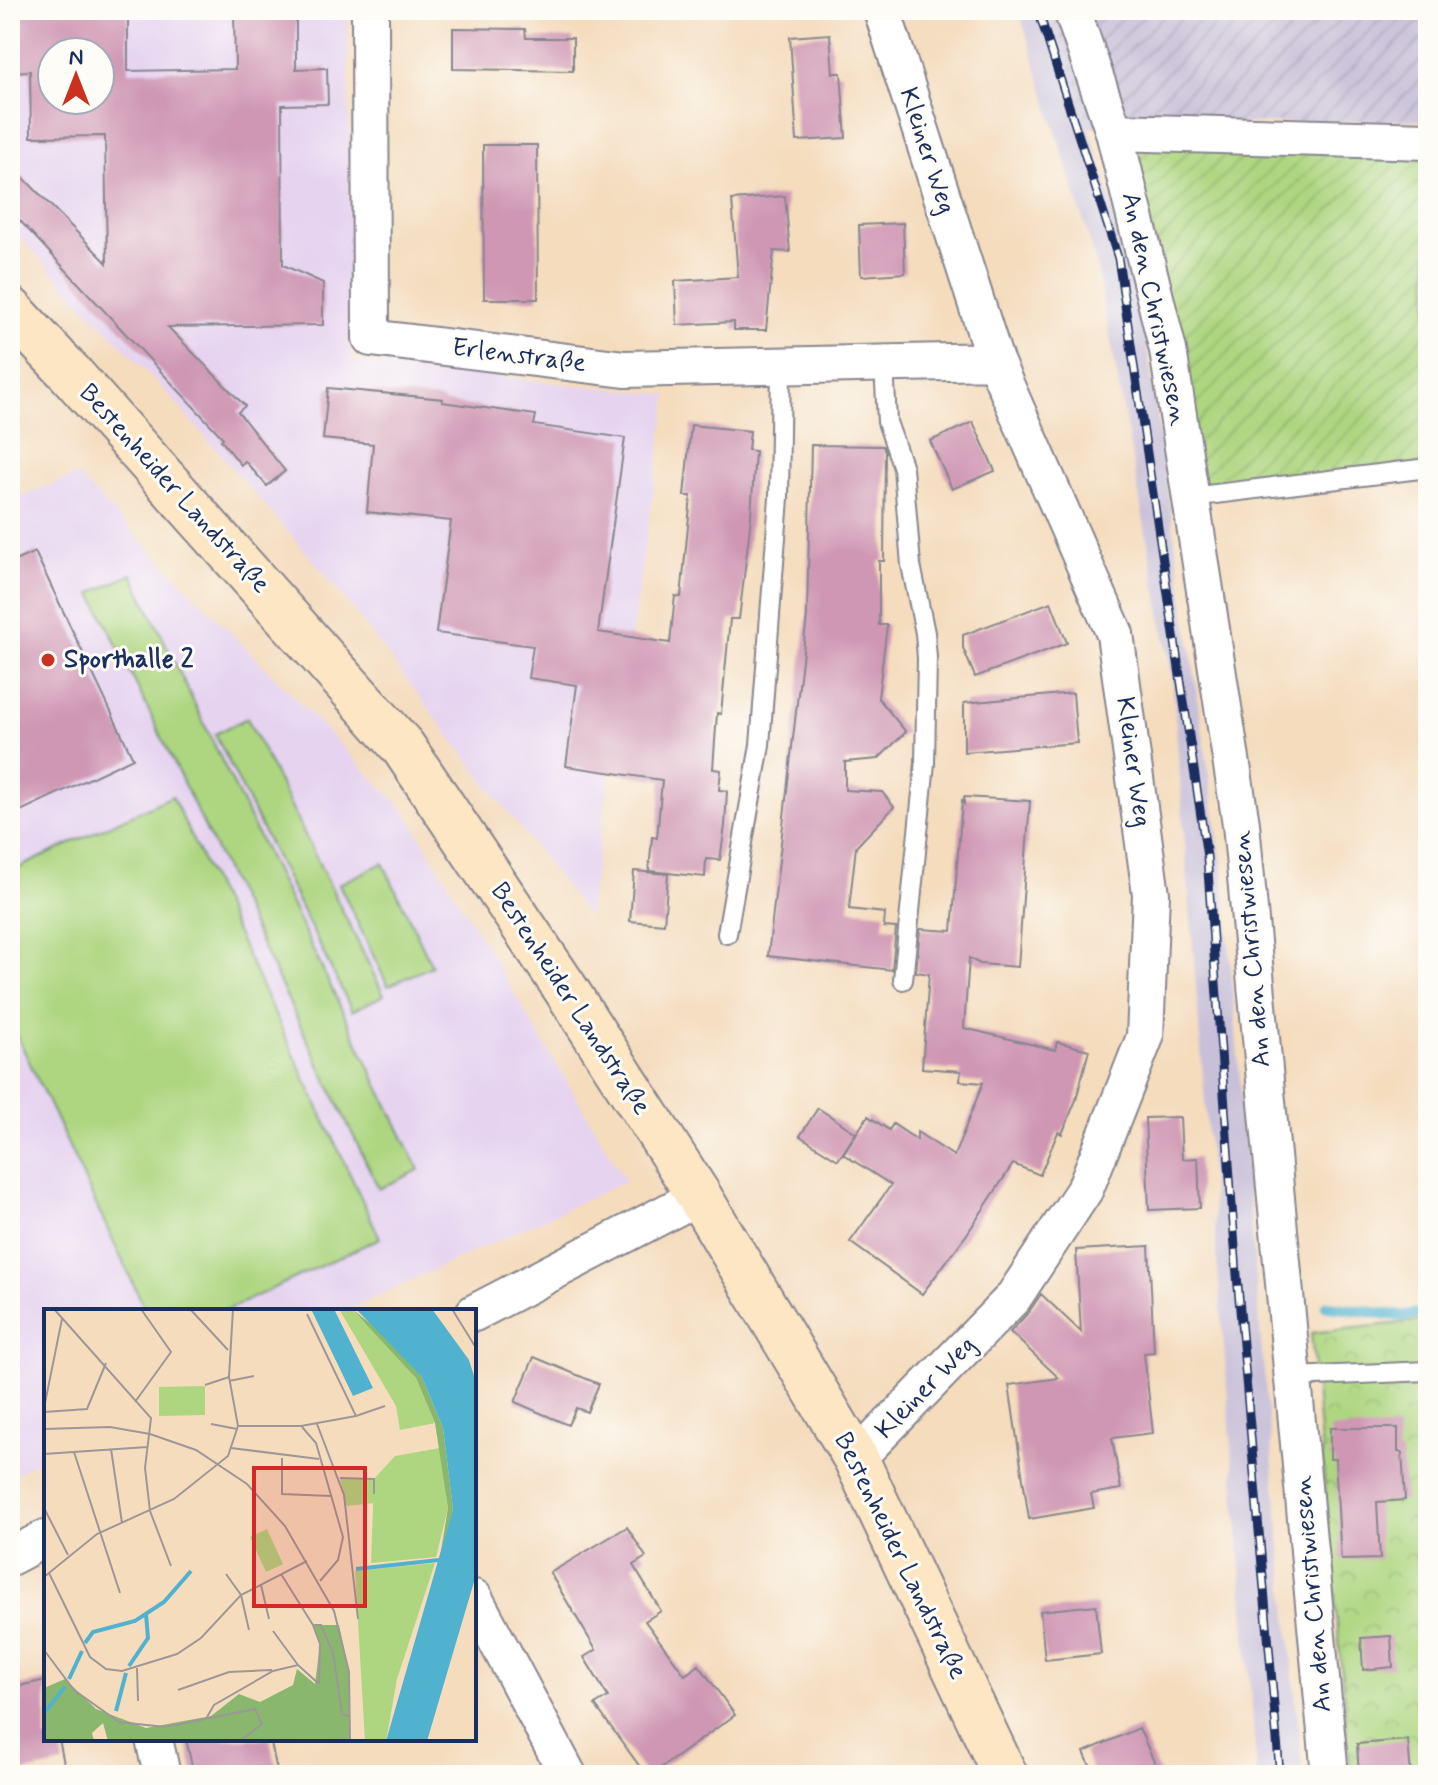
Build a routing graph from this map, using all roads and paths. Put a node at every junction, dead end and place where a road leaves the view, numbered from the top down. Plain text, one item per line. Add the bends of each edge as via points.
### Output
1 (370, 10) edge
2 (882, 10) edge
3 (1072, 10) edge
4 (1114, 132) junction
5 (1428, 141) edge
6 (10, 309) edge
7 (995, 361) junction
8 (884, 364) junction
9 (781, 366) junction
10 (1428, 468) edge
11 (1191, 497) junction
12 (727, 934) dead end
13 (903, 980) dead end
14 (699, 1196) junction
15 (476, 1312) edge
16 (1428, 1371) edge
17 (1293, 1377) junction
18 (856, 1459) junction
19 (44, 1539) edge
20 (10, 1557) edge
21 (476, 1602) edge
22 (154, 1741) edge
23 (162, 1775) edge
24 (568, 1775) edge
25 (1005, 1775) edge
26 (1330, 1775) edge

1 - 9 street, Erlenstraße via 371,338 625,369
2 - 7 street, Kleiner Weg
3 - 4 street, An den Christwiesen
4 - 5 street
4 - 11 street, An den Christwiesen via 1168,350
6 - 14 main road, Bestenheider Landstraße via 403,747
7 - 8 street, Erlenstraße
7 - 18 street, Kleiner Weg via 1115,634 1151,894 1145,1037 1085,1189 1013,1298
8 - 9 street, Erlenstraße
8 - 13 lane via 887,422 903,468 911,565 927,658 925,763
9 - 12 lane via 779,498 760,745
10 - 11 lane
11 - 17 street, An den Christwiesen via 1241,824
14 - 15 street
14 - 18 main road, Bestenheider Landstraße
16 - 17 lane
17 - 26 street, An den Christwiesen
18 - 25 main road, Bestenheider Landstraße
19 - 20 street
21 - 24 street
22 - 23 street

